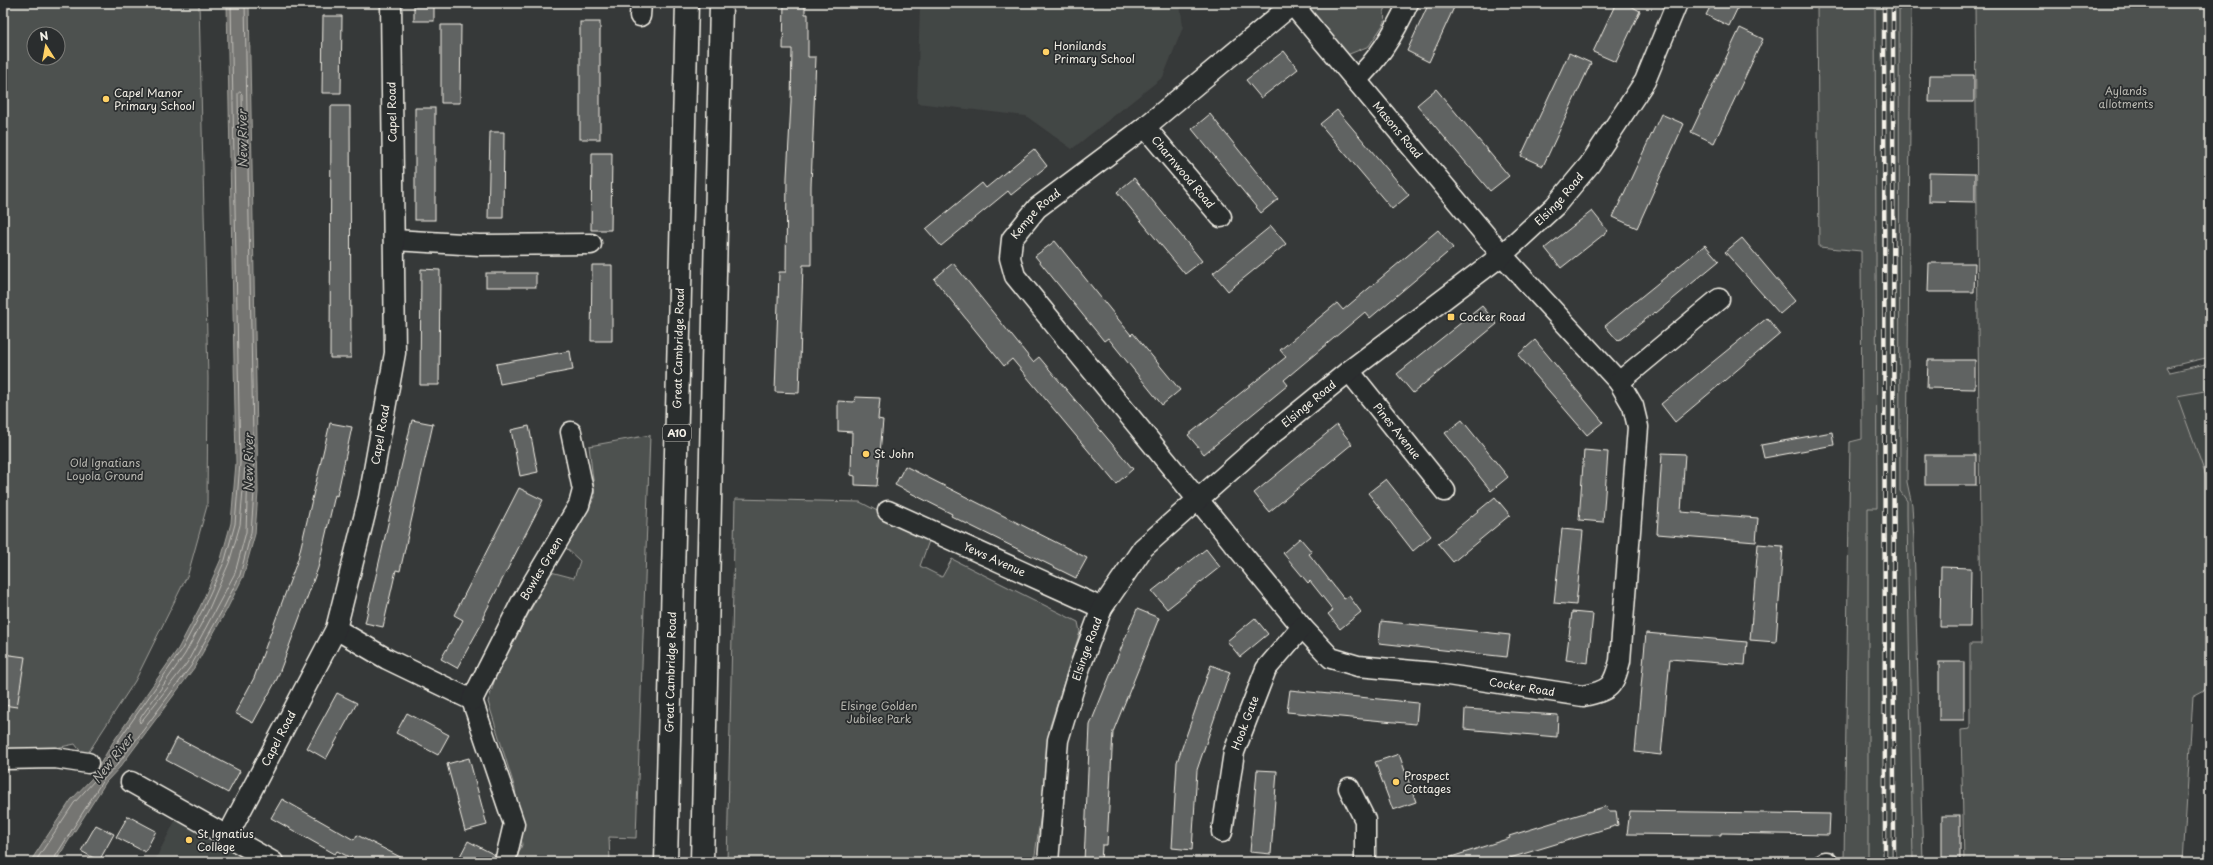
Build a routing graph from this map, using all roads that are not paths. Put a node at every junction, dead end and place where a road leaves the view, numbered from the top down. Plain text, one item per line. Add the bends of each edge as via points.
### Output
1 (391, 3) edge
2 (686, 3) edge
3 (721, 3) edge
4 (1408, 3) edge
5 (1676, 3) edge
6 (1293, 4) edge
7 (1356, 80) junction
8 (1145, 127) junction
9 (1220, 218) dead end
10 (394, 240) junction
11 (591, 244) dead end
12 (1502, 255) junction
13 (1719, 299) dead end
14 (1349, 371) junction
15 (1619, 382) junction
16 (571, 432) dead end
17 (1445, 491) dead end
18 (1197, 497) junction
19 (888, 511) dead end
20 (1102, 608) junction
21 (1302, 627) junction
22 (336, 629) junction
23 (472, 700) junction
24 (3, 759) edge
25 (88, 763) dead end
26 (131, 782) dead end
27 (1349, 788) dead end
28 (1222, 832) dead end
29 (228, 835) junction
30 (273, 862) edge
31 (504, 862) edge
32 (666, 862) edge
33 (702, 862) edge
34 (1048, 862) edge
35 (1365, 862) edge

1 - 10 street, Capel Road
2 - 32 highway, Great Cambridge Road / A10
3 - 33 highway
4 - 7 street via 1398,26 1370,67
5 - 12 street, Elsinge Road via 1645,81 1590,164 1555,206
6 - 7 street, Masons Road
6 - 8 street, Kempe Road
7 - 12 street, Masons Road
8 - 9 street, Charnwood Road
8 - 18 street, Kempe Road via 1036,208 1012,239 1010,258 1015,276
10 - 11 street via 479,245
10 - 22 street, Capel Road via 395,353 369,498
12 - 14 street, Elsinge Road
12 - 15 street, Cocker Road
13 - 15 street
14 - 17 street, Pines Avenue
14 - 18 street, Elsinge Road
15 - 21 street, Cocker Road via 1633,406 1638,427 1620,661 1614,683 1600,692 1583,696 1435,673 1358,666 1331,658
16 - 23 street, Bowles Green via 583,490 579,505 522,603
18 - 20 street, Elsinge Road via 1143,548
18 - 21 street, Cocker Road
19 - 20 street, Yews Avenue
20 - 34 street, Elsinge Road via 1080,667 1058,740
21 - 28 street, Hook Gate via 1266,669 1234,752
22 - 23 street via 387,659
22 - 29 street, Capel Road
23 - 31 street via 514,824
24 - 25 street via 55,758
26 - 29 street
27 - 35 street via 1365,820
29 - 30 street

